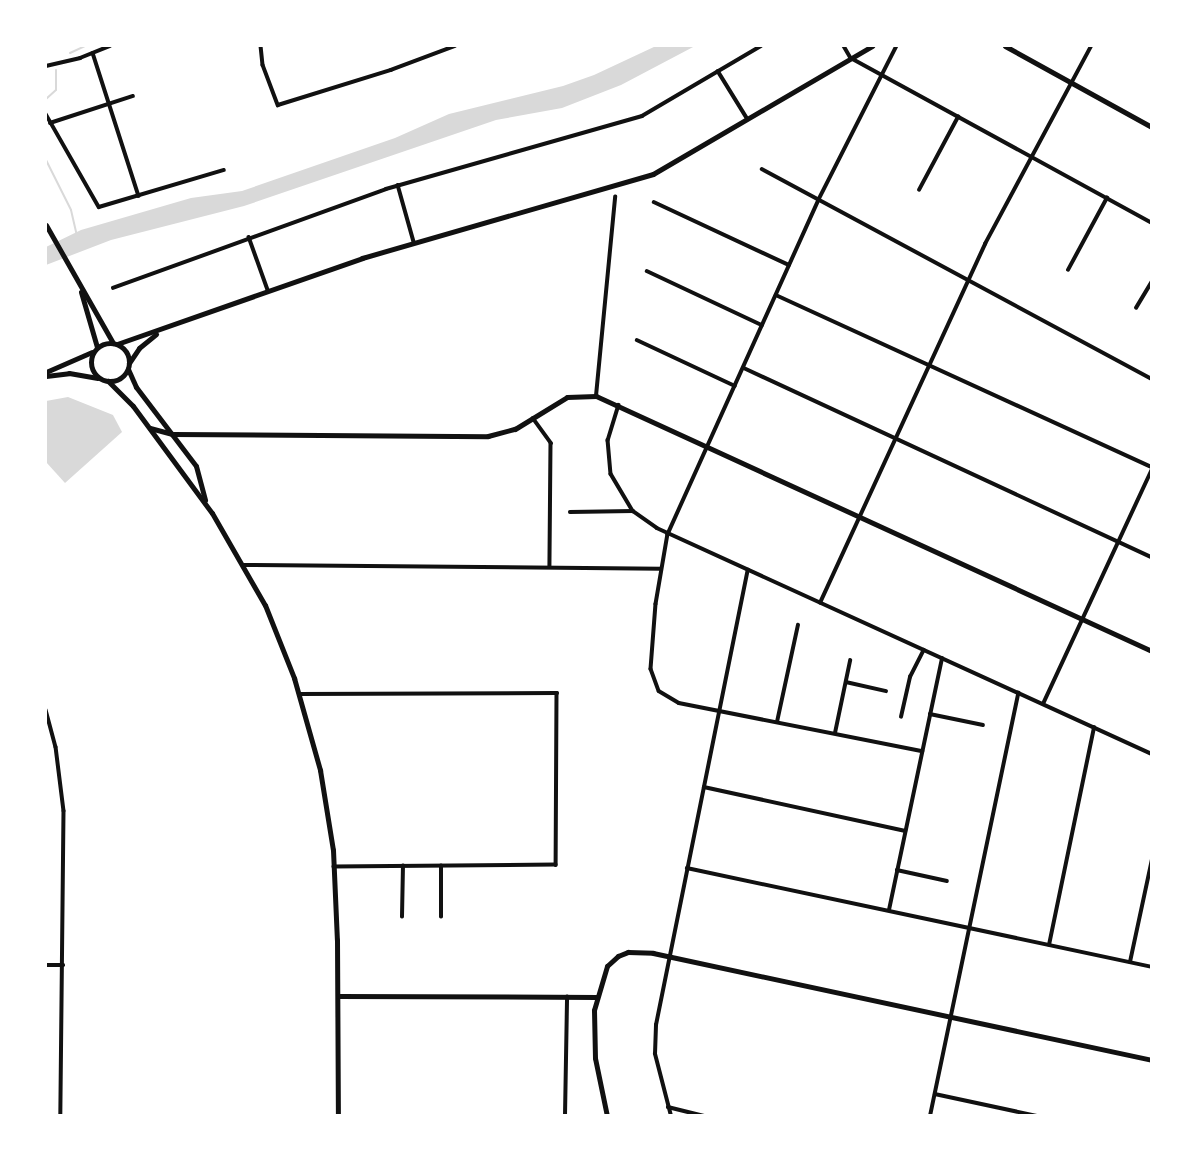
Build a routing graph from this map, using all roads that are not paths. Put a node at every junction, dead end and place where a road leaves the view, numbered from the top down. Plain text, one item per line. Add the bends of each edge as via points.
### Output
1 (107, 46) edge
2 (261, 46) edge
3 (455, 46) edge
4 (761, 46) edge
5 (844, 46) edge
6 (872, 46) edge
7 (897, 46) edge
8 (1005, 46) edge
9 (1091, 46) edge
10 (93, 53) junction
11 (851, 58) junction
12 (46, 66) edge
13 (718, 71) junction
14 (882, 75) junction
15 (1071, 82) junction
16 (133, 96) dead end
17 (109, 104) junction
18 (46, 114) edge
19 (958, 117) junction
20 (748, 120) junction
21 (50, 123) junction
22 (1152, 127) edge
23 (1031, 157) junction
24 (762, 169) dead end
25 (224, 170) dead end
26 (398, 185) junction
27 (919, 190) dead end
28 (139, 197) junction
29 (615, 197) dead end
30 (1107, 198) junction
31 (819, 200) junction
32 (654, 202) dead end
33 (1152, 223) edge
34 (46, 225) edge
35 (249, 237) junction
36 (414, 242) junction
37 (789, 265) junction
38 (1068, 270) dead end
39 (647, 271) dead end
40 (968, 280) junction
41 (1152, 281) edge
42 (78, 282) junction
43 (113, 288) dead end
44 (268, 290) junction
45 (776, 295) junction
46 (1136, 308) dead end
47 (762, 325) junction
48 (161, 331) junction
49 (637, 340) dead end
50 (115, 343) junction
51 (97, 346) junction
52 (92, 352) junction
53 (929, 365) junction
54 (128, 367) junction
55 (743, 368) junction
56 (46, 374) edge
57 (98, 378) junction
58 (1152, 379) edge
59 (108, 381) junction
60 (735, 386) junction
61 (596, 396) junction
62 (619, 404) junction
63 (533, 418) junction
64 (150, 428) junction
65 (173, 434) junction
66 (895, 438) junction
67 (708, 445) junction
68 (1152, 468) edge
69 (206, 503) junction
70 (633, 510) junction
71 (570, 512) dead end
72 (860, 516) junction
73 (668, 534) junction
74 (1118, 541) junction
75 (1152, 557) edge
76 (244, 565) junction
77 (550, 566) junction
78 (661, 569) junction
79 (748, 570) junction
80 (820, 603) junction
81 (1082, 619) junction
82 (798, 625) dead end
83 (924, 650) junction
84 (1152, 651) edge
85 (942, 659) junction
86 (850, 661) dead end
87 (845, 682) junction
88 (886, 691) dead end
89 (1018, 693) junction
90 (299, 694) junction
91 (1043, 704) junction
92 (46, 710) edge
93 (720, 710) junction
94 (930, 714) junction
95 (901, 717) dead end
96 (777, 722) junction
97 (983, 725) dead end
98 (1094, 728) junction
99 (835, 733) junction
100 (922, 751) junction
101 (1152, 754) edge
102 (704, 787) junction
103 (905, 831) junction
104 (1152, 859) edge
105 (403, 866) junction
106 (442, 866) junction
107 (334, 867) junction
108 (687, 868) junction
109 (897, 870) junction
110 (947, 881) dead end
111 (888, 911) junction
112 (440, 917) dead end
113 (402, 918) dead end
114 (969, 928) junction
115 (1049, 945) junction
116 (668, 957) junction
117 (1130, 962) junction
118 (46, 965) edge
119 (63, 965) junction
120 (1152, 967) edge
121 (338, 996) junction
122 (567, 997) junction
123 (597, 997) junction
124 (951, 1017) junction
125 (1152, 1060) edge
126 (935, 1094) junction
127 (668, 1107) junction
128 (61, 1115) edge
129 (338, 1115) edge
130 (565, 1115) edge
131 (607, 1115) edge
132 (671, 1115) edge
133 (704, 1115) edge
134 (930, 1115) edge
135 (1038, 1115) edge

1 - 10 street
2 - 3 street via 278,105
4 - 13 street
5 - 11 street
6 - 11 street
7 - 14 street
8 - 15 street
9 - 15 street
10 - 12 street
10 - 17 street
11 - 14 street
11 - 20 street
13 - 20 street
13 - 26 street via 627,122
14 - 19 street
14 - 31 street
15 - 22 street
15 - 23 street
16 - 17 street
17 - 21 street
17 - 28 street
18 - 21 street
19 - 23 street
19 - 27 street
20 - 36 street via 653,174
21 - 28 street via 96,205 107,207
23 - 30 street
23 - 40 street
24 - 31 street
25 - 28 street
26 - 35 street
26 - 36 street
29 - 61 street
30 - 33 street
30 - 38 street
31 - 37 street
31 - 40 street
32 - 37 street
34 - 42 street
35 - 43 street
35 - 44 street
36 - 44 street
37 - 45 street
39 - 47 street
40 - 53 street
40 - 58 street
41 - 46 street
42 - 50 street
42 - 51 street
44 - 48 street
45 - 47 street
45 - 53 street
47 - 55 street
48 - 50 street
48 - 54 street via 139,348
49 - 60 street
50 - 51 street
50 - 54 street via 126,352
51 - 52 street
52 - 56 street
52 - 57 street via 91,369
53 - 66 street
53 - 68 street
54 - 59 street via 120,379
54 - 65 street via 136,387
55 - 60 street
55 - 66 street
56 - 57 street
57 - 59 street
59 - 64 street
60 - 67 street
61 - 62 street
61 - 63 street via 567,397
62 - 67 street
62 - 70 street via 608,440 609,464
63 - 65 street via 506,433 488,436
63 - 77 street via 551,443
64 - 65 street
64 - 69 street
65 - 69 street via 196,466
66 - 72 street
66 - 74 street
67 - 72 street
67 - 73 street
68 - 74 street
69 - 76 street
70 - 71 street
70 - 73 street
72 - 80 street
72 - 81 street
73 - 78 street
73 - 79 street
74 - 75 street
74 - 81 street
76 - 77 street
76 - 90 street via 273,621
77 - 78 street
78 - 93 street via 652,678 659,691 671,699
79 - 80 street
79 - 93 street
80 - 83 street
81 - 84 street
81 - 91 street
82 - 96 street
83 - 85 street
83 - 95 street via 910,677
85 - 89 street
85 - 94 street
86 - 87 street
87 - 88 street
87 - 99 street
89 - 91 street
89 - 114 street
90 - 106 street via 556,693 556,865
90 - 107 street via 325,789
91 - 98 street
92 - 119 street via 63,790
93 - 96 street
93 - 102 street
94 - 97 street
94 - 100 street
96 - 99 street
98 - 101 street
98 - 115 street
99 - 100 street
100 - 103 street
102 - 103 street
102 - 108 street
103 - 109 street
104 - 117 street
105 - 106 street
105 - 107 street
105 - 113 street
106 - 112 street
107 - 121 street
108 - 111 street
108 - 116 street
109 - 110 street
109 - 111 street
111 - 114 street
114 - 115 street
114 - 124 street
115 - 117 street
116 - 123 street via 623,953 607,966
116 - 124 street
116 - 127 street via 654,1044
117 - 120 street
118 - 119 street
119 - 128 street
121 - 122 street
121 - 129 street
122 - 123 street
122 - 130 street
123 - 131 street via 594,1058
124 - 125 street
124 - 126 street
126 - 134 street
126 - 135 street
127 - 132 street
127 - 133 street

